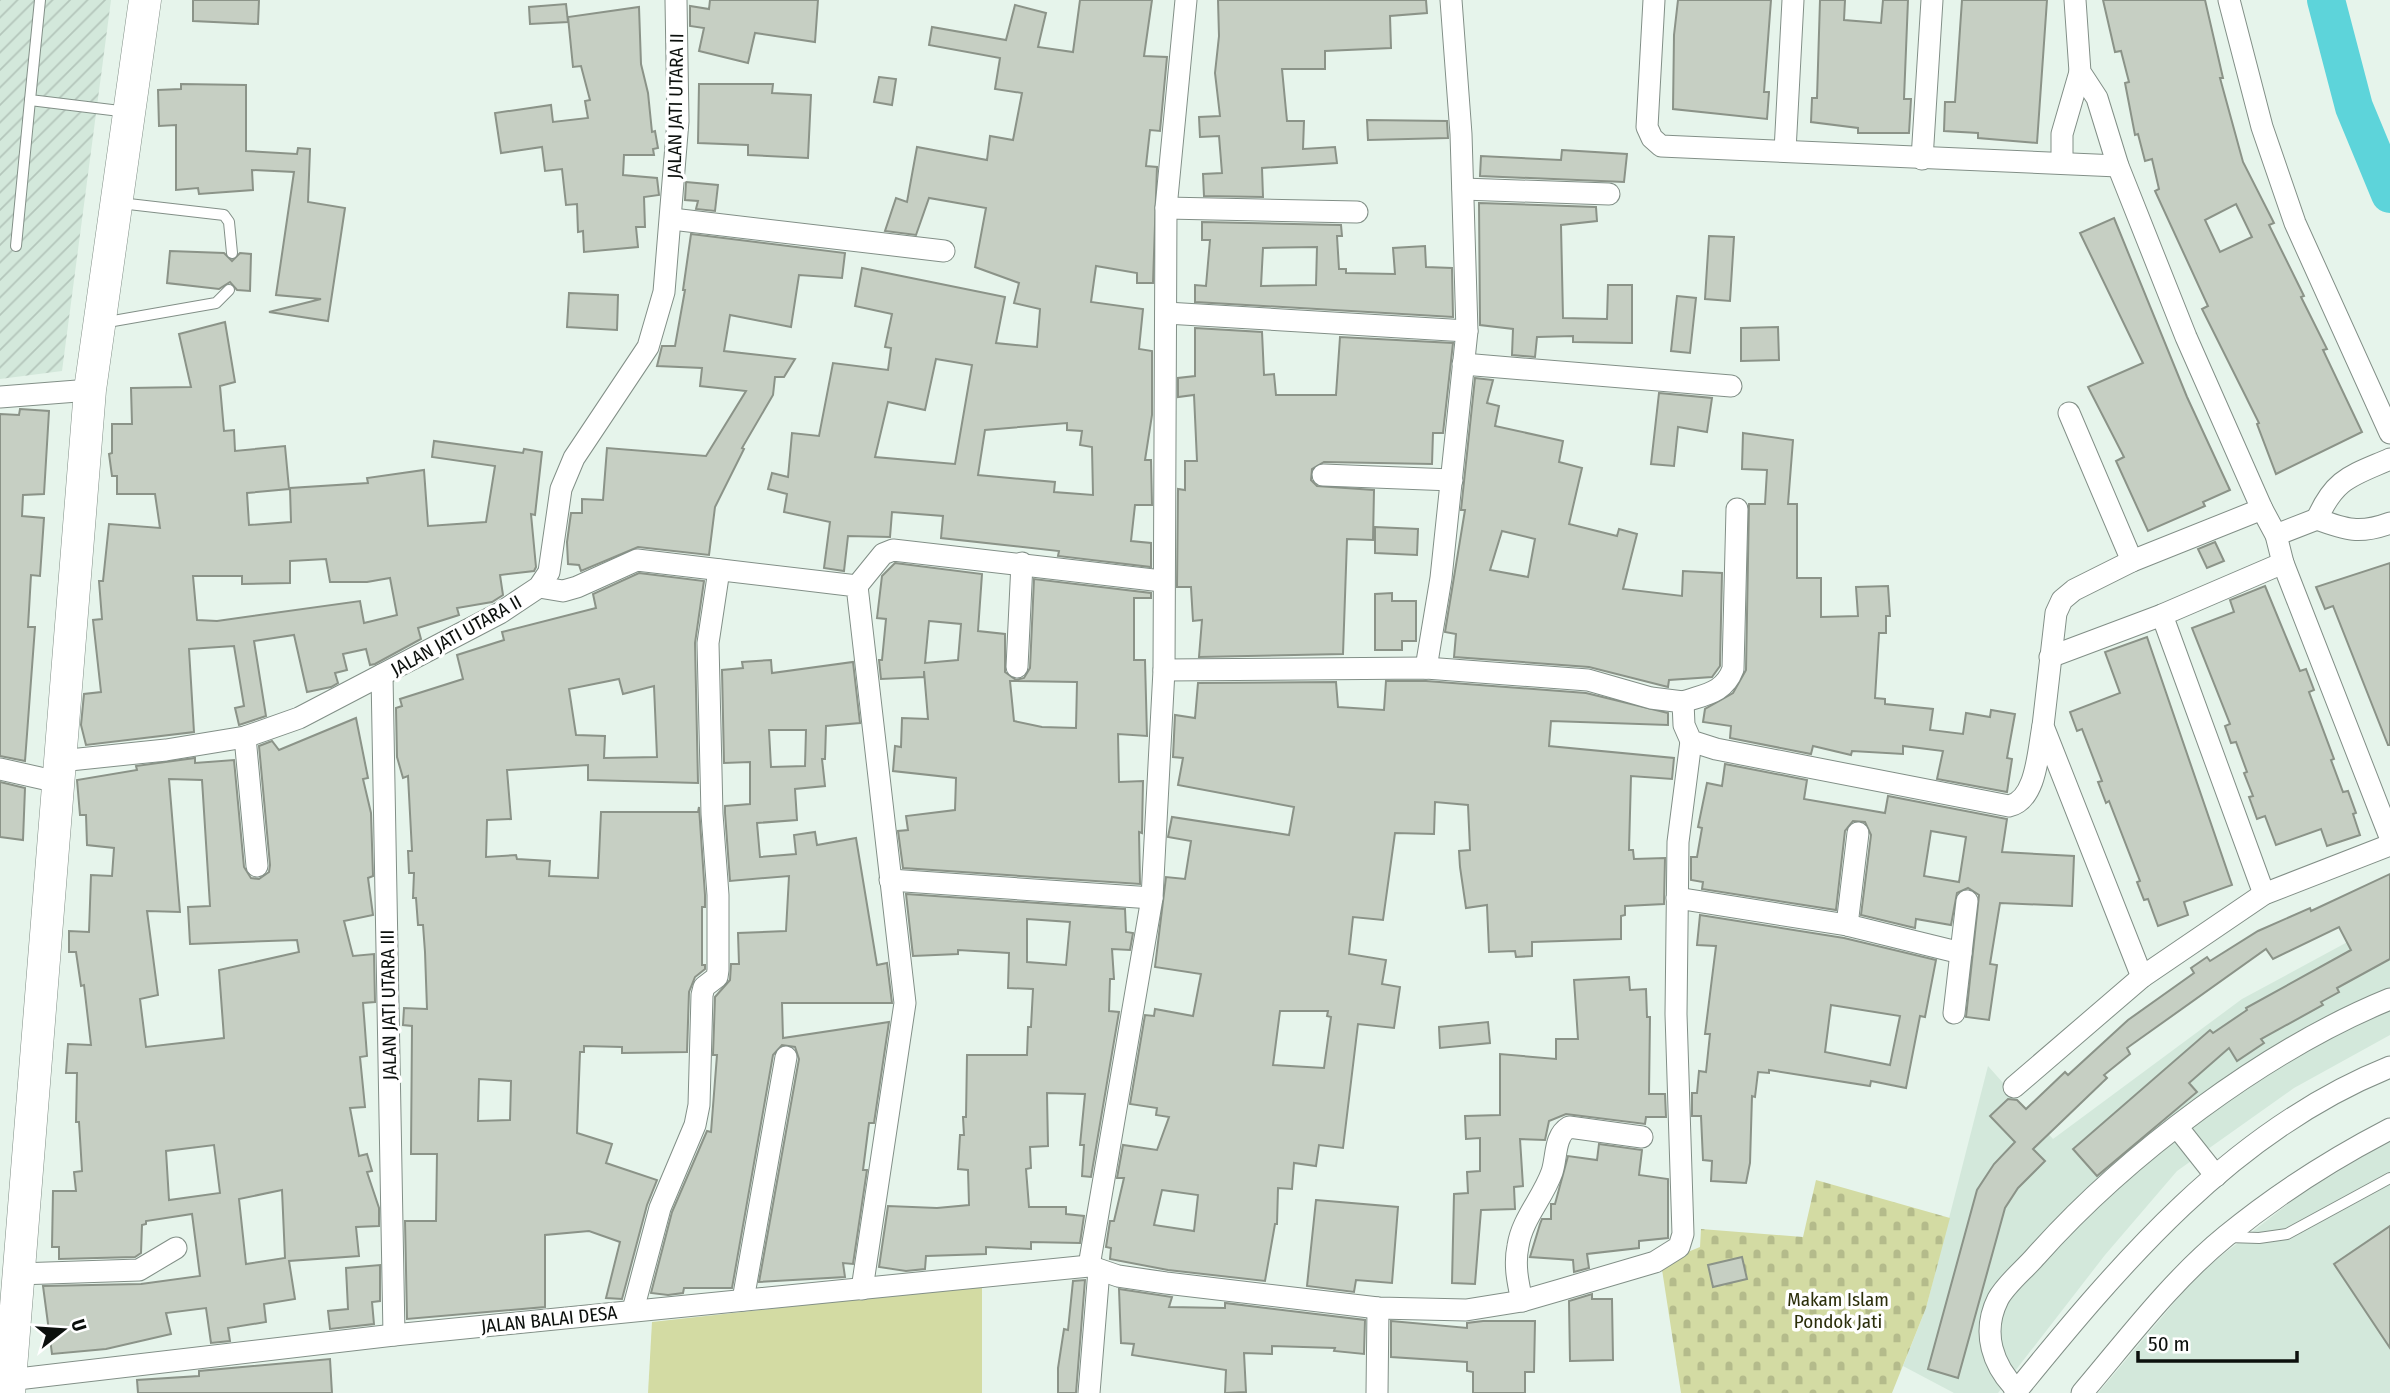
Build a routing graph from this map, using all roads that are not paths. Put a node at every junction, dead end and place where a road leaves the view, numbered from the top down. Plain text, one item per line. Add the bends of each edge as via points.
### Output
1 (40, 0) edge
2 (145, 0) edge
3 (676, 0) edge
4 (1186, 0) edge
5 (1451, 0) edge
6 (1654, 0) edge
7 (1793, 0) edge
8 (1932, 0) edge
9 (2075, 0) edge
10 (2229, 0) edge
11 (2080, 72) junction
12 (30, 100) junction
13 (130, 113) junction
14 (1785, 151) junction
15 (1922, 159) junction
16 (2062, 162) junction
17 (2118, 166) junction
18 (1463, 189) junction
19 (1609, 194) dead end
20 (117, 203) junction
21 (1166, 208) junction
22 (1357, 212) dead end
23 (672, 219) junction
24 (16, 246) dead end
25 (944, 251) dead end
26 (232, 253) dead end
27 (229, 290) dead end
28 (1166, 313) junction
29 (99, 323) junction
30 (1468, 331) junction
31 (1463, 364) junction
32 (1731, 386) dead end
33 (90, 390) junction
34 (0, 397) edge
35 (2069, 413) dead end
36 (2390, 433) edge
37 (2390, 459) edge
38 (1323, 475) dead end
39 (1452, 480) junction
40 (1737, 509) dead end
41 (2262, 509) junction
42 (2317, 519) junction
43 (2390, 523) edge
44 (2276, 535) junction
45 (2132, 561) junction
46 (1022, 563) junction
47 (2283, 563) junction
48 (719, 570) junction
49 (1162, 581) junction
50 (857, 586) junction
51 (539, 587) junction
52 (2162, 615) junction
53 (2050, 657) junction
54 (1017, 667) dead end
55 (1426, 668) junction
56 (1164, 670) junction
57 (382, 675) junction
58 (1683, 702) junction
59 (2043, 726) junction
60 (245, 737) junction
61 (1691, 741) junction
62 (0, 769) edge
63 (59, 772) junction
64 (1858, 833) dead end
65 (2390, 837) edge
66 (2390, 845) edge
67 (257, 866) dead end
68 (890, 880) junction
69 (2264, 894) junction
70 (1152, 898) junction
71 (1677, 898) junction
72 (1968, 901) dead end
73 (1847, 925) junction
74 (1961, 953) junction
75 (2142, 977) junction
76 (2390, 999) edge
77 (1954, 1013) dead end
78 (786, 1057) dead end
79 (2390, 1067) edge
80 (2014, 1087) dead end
81 (2178, 1128) junction
82 (2390, 1129) edge
83 (1642, 1137) dead end
84 (2216, 1176) junction
85 (2390, 1178) edge
86 (2225, 1237) junction
87 (176, 1248) dead end
88 (15, 1258) junction
89 (1094, 1268) junction
90 (862, 1289) junction
91 (743, 1300) junction
92 (1522, 1301) junction
93 (1378, 1308) junction
94 (633, 1310) junction
95 (394, 1335) junction
96 (6, 1384) edge
97 (2016, 1392) edge
98 (1089, 1393) edge
99 (1377, 1393) edge
100 (2082, 1393) edge

1 - 12 lane
2 - 13 main road
3 - 23 street, JALAN JATI UTARA II via 678,121
4 - 21 street
5 - 18 street
6 - 14 street via 1647,127 1652,138 1661,146
7 - 14 street
8 - 15 street
9 - 11 street
10 - 36 street via 2283,190
11 - 16 street via 2062,134
11 - 17 street via 2097,99
12 - 13 lane
12 - 24 lane
13 - 20 main road
14 - 15 street
15 - 16 street
16 - 17 street
17 - 41 street
18 - 19 street
18 - 30 street
20 - 26 lane via 224,215
20 - 29 main road
21 - 22 street
21 - 28 street
23 - 25 street
23 - 51 street, JALAN JATI UTARA II via 664,292 648,347 574,458 562,489 549,572
27 - 29 lane via 216,303
28 - 30 street
28 - 49 street
29 - 33 main road
30 - 31 street
31 - 32 street
31 - 39 street
33 - 34 street
33 - 63 main road
35 - 45 street
37 - 42 street via 2346,479 2328,494
38 - 39 street
39 - 55 street
40 - 58 street via 1733,668 1721,689
41 - 44 street
41 - 45 street
42 - 43 street via 2342,529 2367,531
42 - 44 street
44 - 47 street
45 - 53 street via 2062,600 2052,629
46 - 49 street
46 - 50 street via 893,550 883,554
46 - 54 street
47 - 52 street
47 - 65 street
48 - 50 street
48 - 51 street via 637,560 563,591
48 - 94 street via 708,643 718,970 702,995 695,1125 660,1209
49 - 56 street
50 - 68 street
51 - 57 street, JALAN JATI UTARA II via 500,613
52 - 53 street
52 - 69 street
53 - 59 street
55 - 56 street
55 - 58 street via 1588,680
56 - 70 street
57 - 60 street, JALAN JATI UTARA II via 299,718
57 - 95 street, JALAN JATI UTARA III
58 - 61 street via 1684,725
59 - 61 street via 2030,787 2023,799 2009,806
59 - 75 street
60 - 63 street, JALAN JATI UTARA II
60 - 67 street
61 - 71 street via 1678,842
62 - 63 street, JALAN JATI UTARA II
63 - 88 main road
64 - 73 street
66 - 69 street
68 - 70 street
68 - 90 street via 905,1003
69 - 75 street
70 - 89 street
71 - 73 street
71 - 92 street, JALAN BALAI DESA via 1683,1222 1679,1247 1655,1262
72 - 74 street
73 - 74 street
74 - 77 street
75 - 80 street
76 - 81 street via 2314,1035 2225,1090
78 - 91 street
79 - 84 street via 2306,1111
81 - 84 street
81 - 97 street via 2053,1237 1998,1299 1990,1334 1992,1356
82 - 86 street via 2337,1156
83 - 92 street via 1583,1128 1564,1130 1553,1170 1521,1231 1517,1280
84 - 97 street via 2110,1276
85 - 86 lane via 2287,1234
86 - 100 street via 2166,1294
87 - 88 street via 139,1270
88 - 96 main road
89 - 90 street, JALAN BALAI DESA
89 - 93 street, JALAN BALAI DESA via 1166,1283
89 - 98 street
90 - 91 street, JALAN BALAI DESA
91 - 94 street, JALAN BALAI DESA
92 - 93 street, JALAN BALAI DESA via 1466,1310
93 - 99 street
94 - 95 street, JALAN BALAI DESA
95 - 96 street, JALAN BALAI DESA

